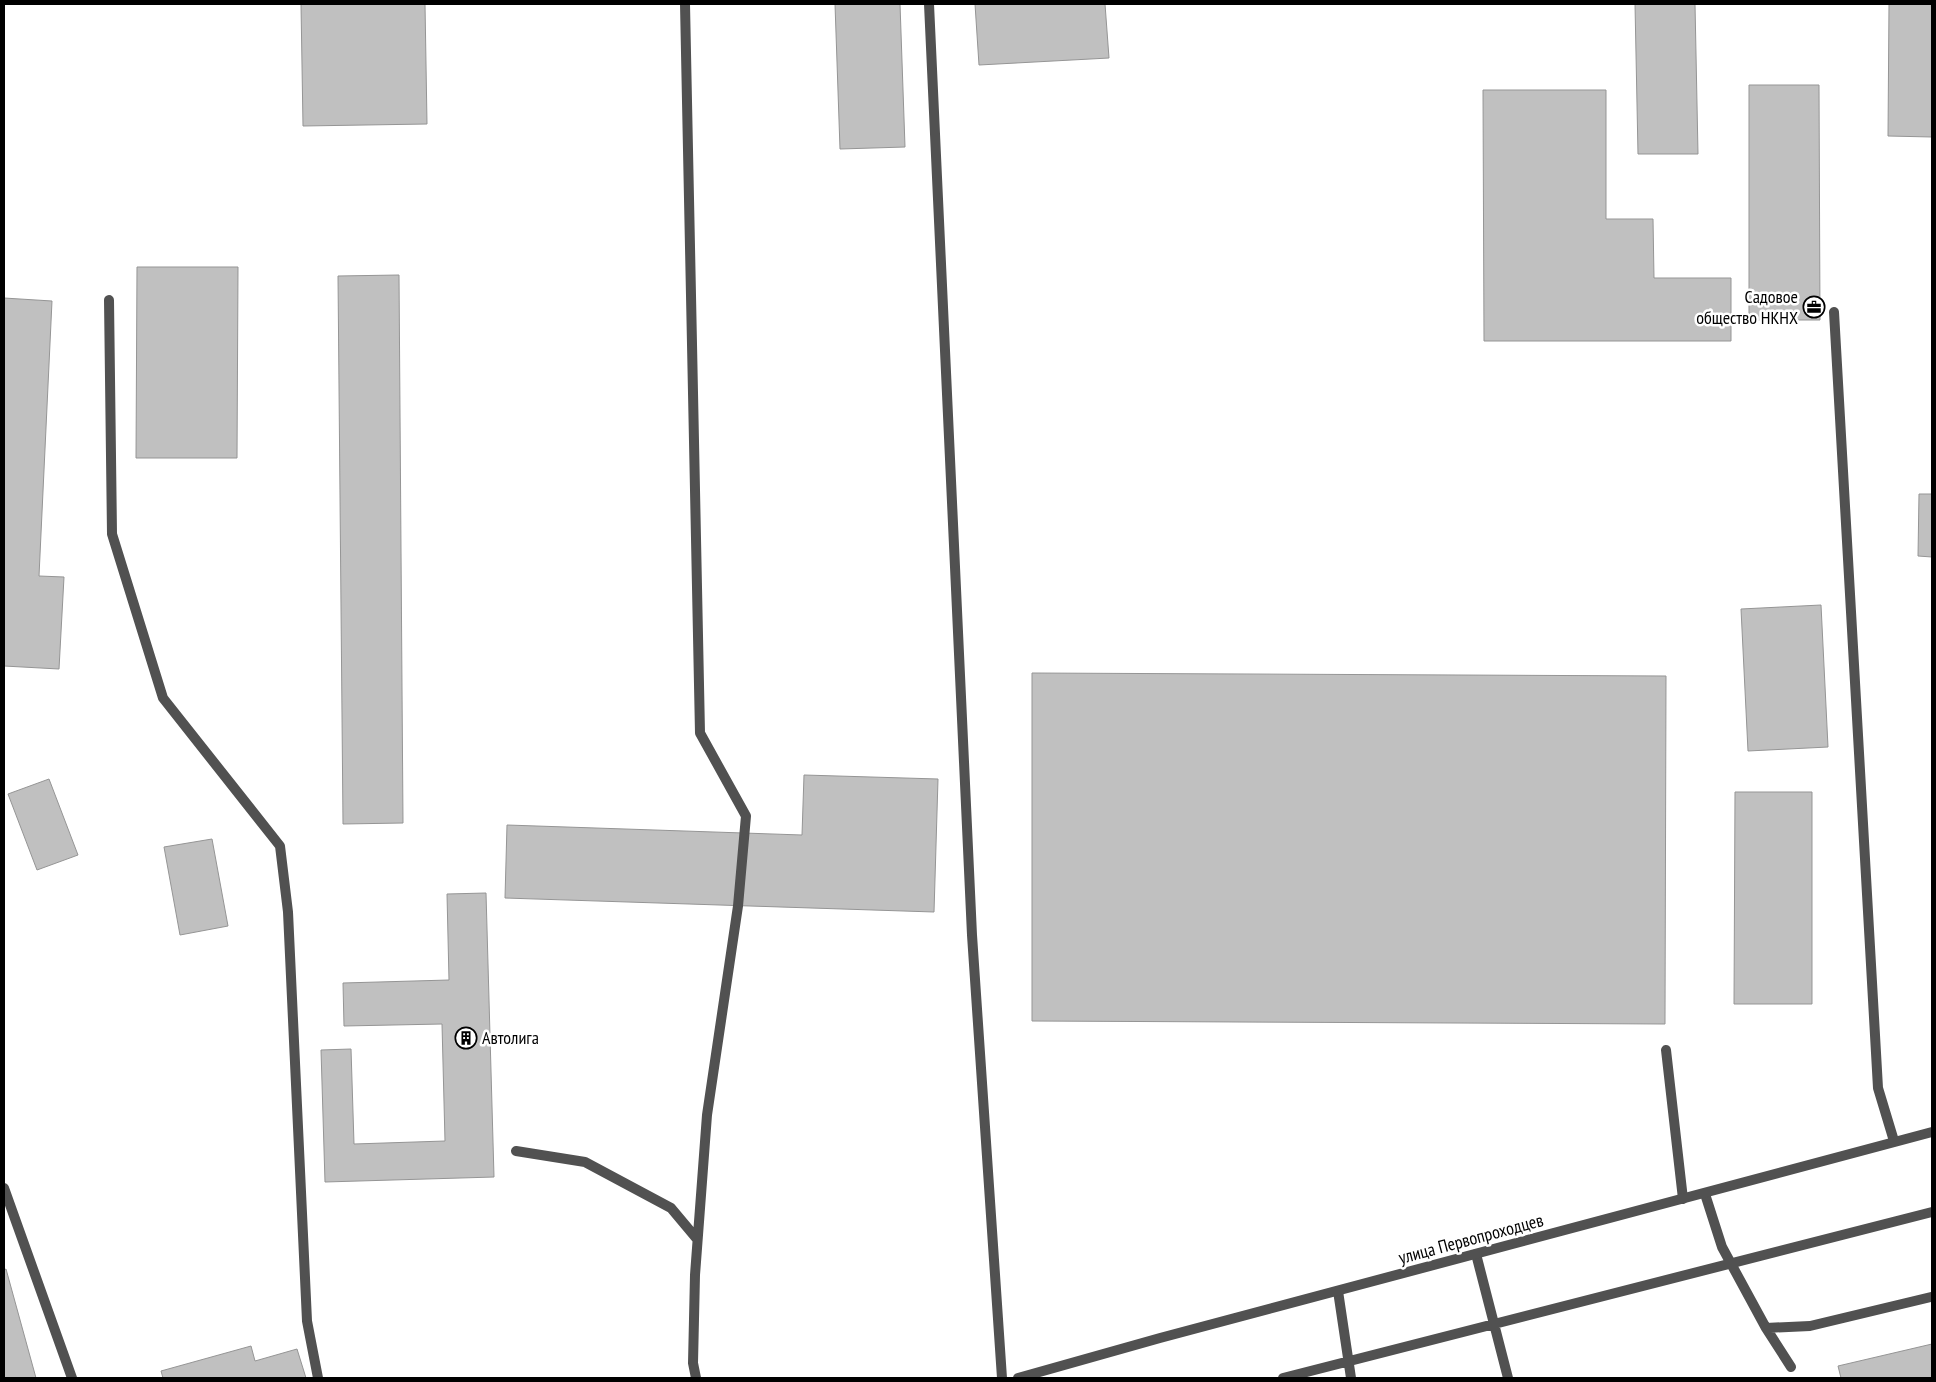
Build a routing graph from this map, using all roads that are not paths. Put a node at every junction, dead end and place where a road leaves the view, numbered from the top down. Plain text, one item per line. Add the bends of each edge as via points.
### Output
1 (685, 4) edge
2 (929, 4) edge
3 (109, 300) dead end
4 (1834, 312) dead end
5 (1666, 1050) dead end
6 (1932, 1132) edge
7 (1894, 1142) junction
8 (516, 1151) dead end
9 (4, 1188) edge
10 (1705, 1194) junction
11 (1683, 1200) junction
12 (1932, 1212) edge
13 (697, 1239) junction
14 (1476, 1254) junction
15 (1731, 1263) junction
16 (1338, 1291) junction
17 (1931, 1297) dead end
18 (1495, 1324) junction
19 (1766, 1328) junction
20 (1348, 1362) junction
21 (1791, 1367) dead end
22 (72, 1378) edge
23 (318, 1378) edge
24 (696, 1378) edge
25 (1002, 1378) edge
26 (1018, 1378) edge
27 (1283, 1378) edge
28 (1351, 1378) edge
29 (1508, 1378) edge

1 - 13 street via 700,734 746,816 738,906 707,1115
2 - 25 street via 972,935
3 - 23 street via 112,534 163,698 280,846 288,912 307,1321
4 - 7 street via 1878,1088
5 - 11 street
6 - 7 street, улица Первопроходцев
7 - 10 street, улица Первопроходцев
8 - 13 street via 585,1162 671,1208
9 - 22 street
10 - 11 street, улица Первопроходцев
10 - 15 street via 1722,1247
11 - 14 street, улица Первопроходцев
12 - 15 street
13 - 24 street via 693,1362
14 - 16 street, улица Первопроходцев
14 - 18 street
15 - 18 street
15 - 19 street
16 - 20 street
16 - 26 street, улица Первопроходцев
17 - 19 street via 1810,1326
18 - 20 street
18 - 29 street
19 - 21 street
20 - 27 street
20 - 28 street

